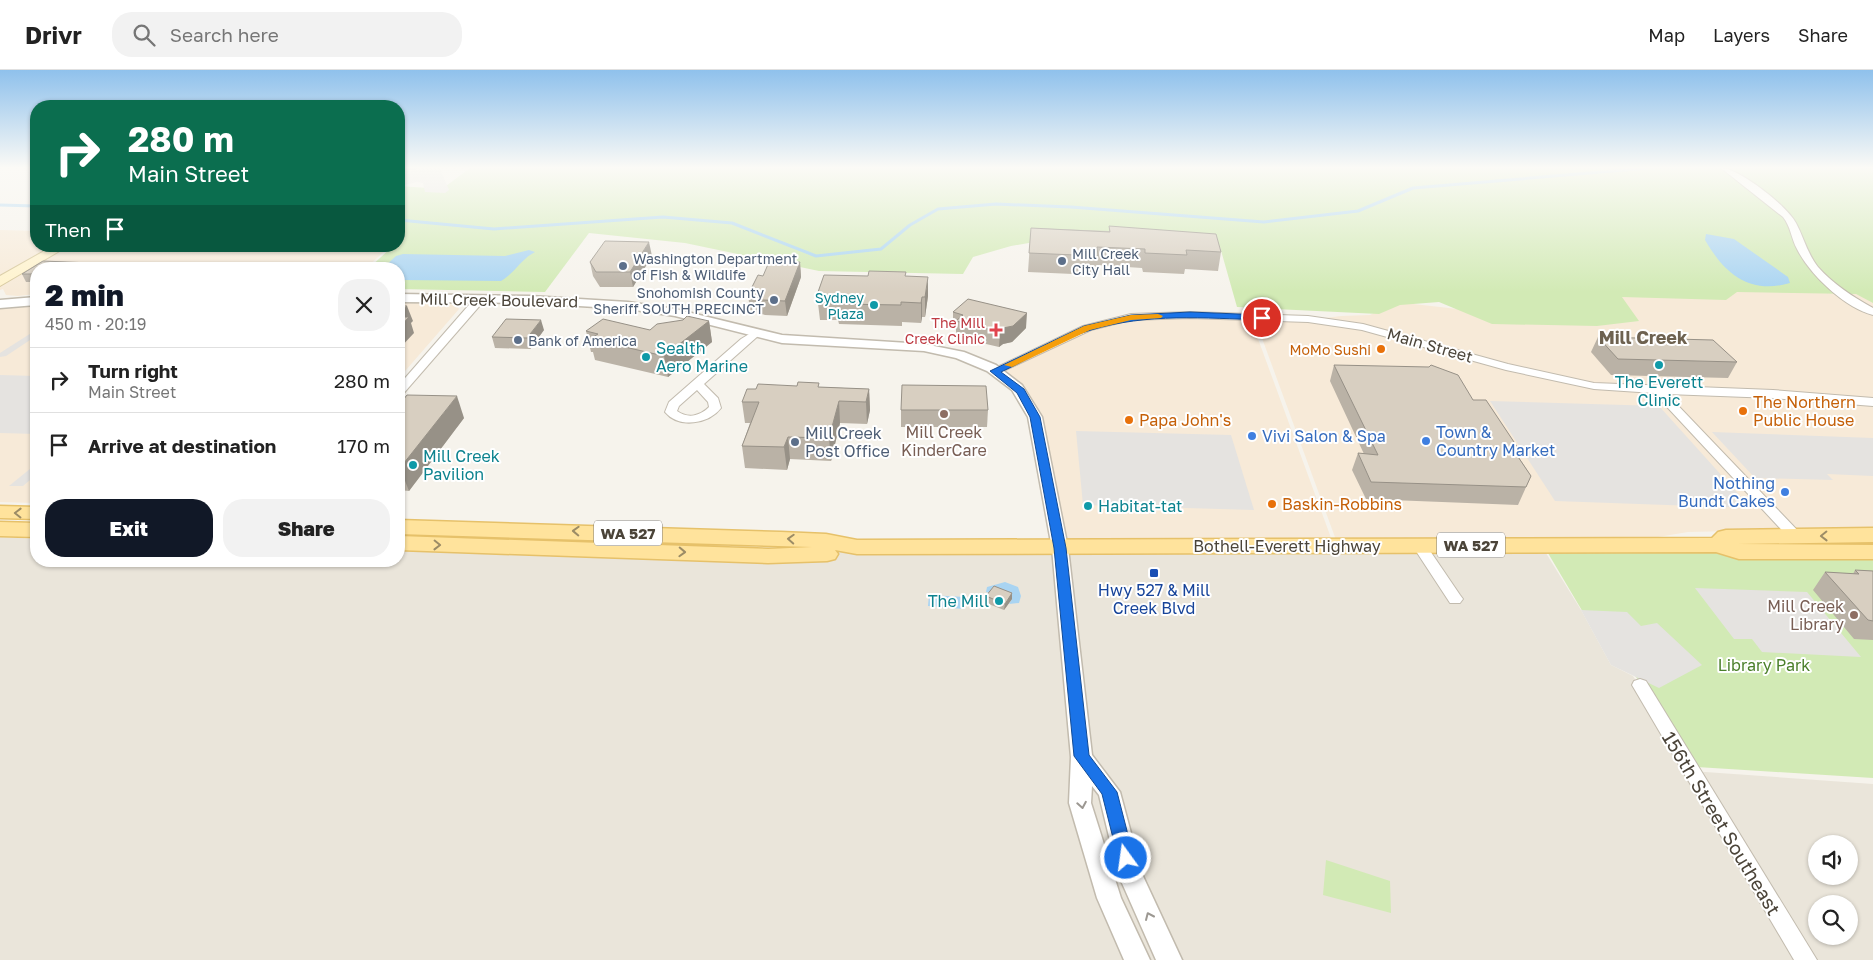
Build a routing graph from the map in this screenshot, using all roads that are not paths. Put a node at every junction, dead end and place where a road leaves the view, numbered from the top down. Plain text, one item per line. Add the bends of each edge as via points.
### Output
1 (1778, 210) edge
2 (37, 252) edge
3 (52, 252) edge
4 (34, 262) edge
5 (30, 265) edge
6 (0, 273) edge
7 (0, 282) edge
8 (405, 298) edge
9 (479, 300) junction
10 (30, 302) edge
11 (0, 304) edge
12 (1873, 312) edge
13 (754, 334) junction
14 (995, 371) junction
15 (698, 383) dead end
16 (405, 385) edge
17 (1658, 390) junction
18 (1873, 402) edge
19 (0, 512) edge
20 (30, 513) edge
21 (0, 529) edge
22 (30, 530) edge
23 (405, 531) edge
24 (1873, 535) edge
25 (1796, 536) junction
26 (1717, 544) junction
27 (1420, 545) junction
28 (1060, 548) junction
29 (1873, 552) edge
30 (1455, 599) dead end
31 (1640, 685) dead end
32 (1082, 756) junction
33 (1137, 960) edge
34 (1169, 960) edge
35 (1806, 960) edge

1 - 12 street via 1791,221 1814,272
2 - 6 main road
3 - 4 main road
5 - 7 main road
8 - 9 street, Mill Creek Boulevard
9 - 13 street, Mill Creek Boulevard via 583,302 660,310
9 - 16 street
10 - 11 street
13 - 14 street, Mill Creek Boulevard via 820,342 918,347 962,357
13 - 15 street
14 - 17 street, Main Street via 1087,328 1131,317 1198,315 1308,319 1363,327 1563,381
14 - 28 street, Mill Creek Boulevard via 1021,391 1035,417
17 - 18 street, Main Street
17 - 25 street
20 -> 19 main road
21 - 22 main road
23 - 28 main road, Bothell-Everett Highway / WA 527 via 768,556 824,554 857,547
24 -> 25 main road
25 - 26 main road via 1781,544
26 - 27 main road, Bothell-Everett Highway / WA 527
26 - 29 main road, Bothell-Everett Highway / WA 527 via 1739,552
27 - 28 main road, Bothell-Everett Highway / WA 527
27 - 30 street
28 - 32 street, Mill Creek Boulevard
31 - 35 street, 156th Street Southeast
32 -> 33 street, Mill Creek Boulevard via 1080,803 1109,898
34 -> 32 street via 1130,874 1109,792

